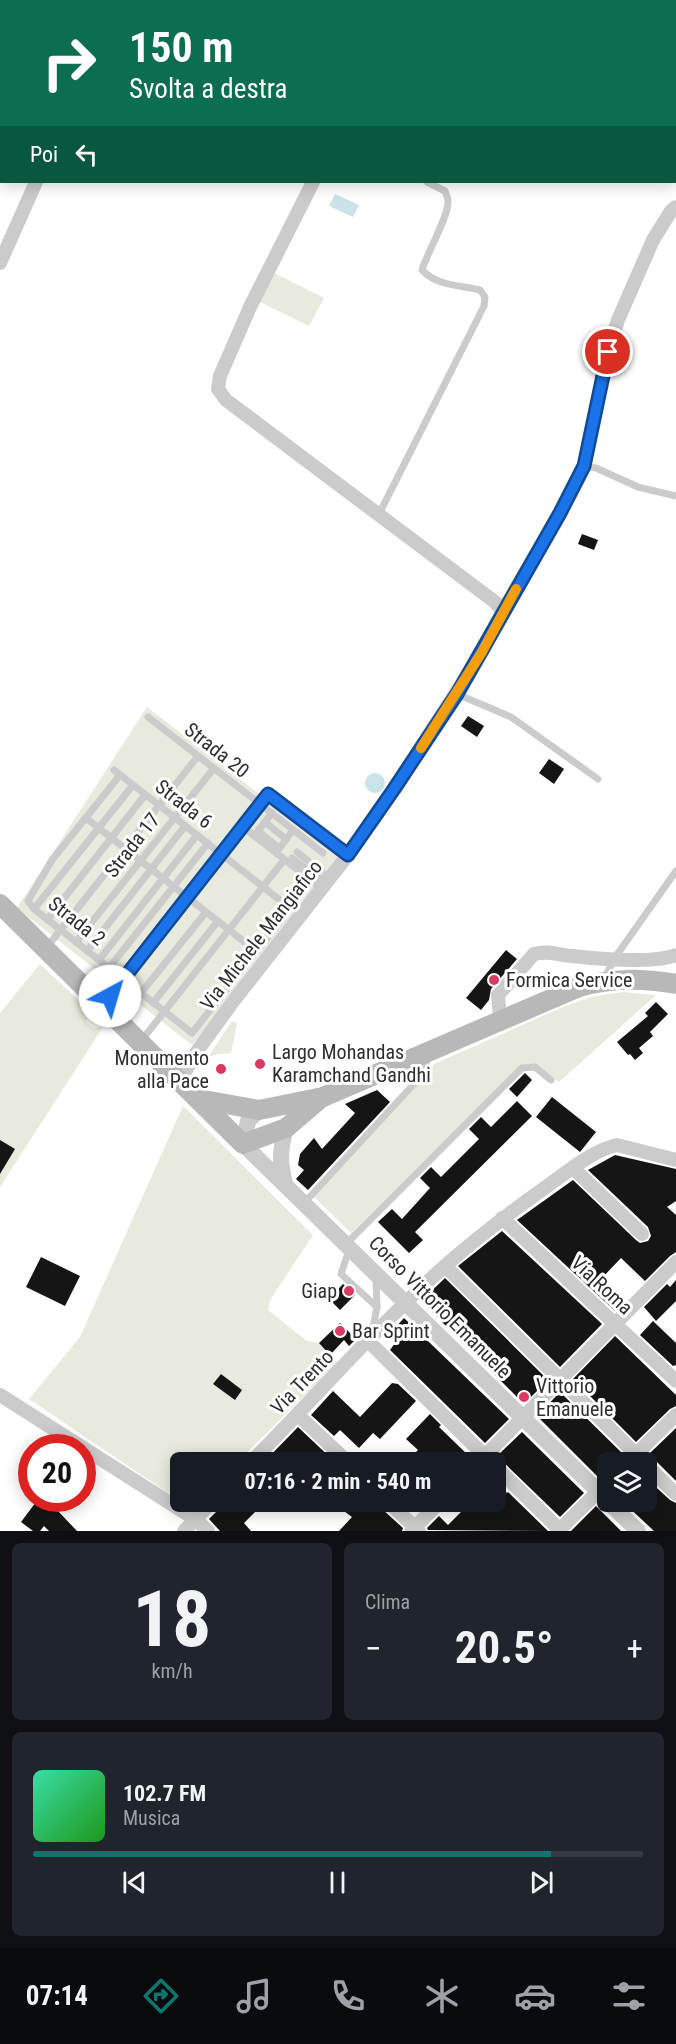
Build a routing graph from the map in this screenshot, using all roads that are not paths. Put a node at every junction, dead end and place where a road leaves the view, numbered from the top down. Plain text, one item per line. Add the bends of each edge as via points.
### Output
1 (36, 183) edge
2 (312, 183) edge
3 (429, 183) edge
4 (676, 207) edge
5 (0, 263) edge
6 (584, 466) junction
7 (676, 496) edge
8 (378, 516) junction
9 (502, 611) junction
10 (457, 694) junction
11 (148, 717) dead end
12 (198, 756) junction
13 (214, 768) junction
14 (598, 779) dead end
15 (133, 785) junction
16 (146, 795) junction
17 (260, 805) junction
18 (159, 806) junction
19 (272, 813) junction
20 (86, 818) junction
21 (175, 818) junction
22 (265, 822) junction
23 (185, 826) junction
24 (243, 827) junction
25 (99, 828) junction
26 (293, 830) junction
27 (256, 833) junction
28 (197, 835) junction
29 (111, 838) junction
30 (286, 839) junction
31 (306, 840) junction
32 (208, 843) junction
33 (125, 849) junction
34 (278, 850) junction
35 (322, 853) dead end
36 (221, 854) junction
37 (348, 855) junction
38 (290, 858) junction
39 (141, 861) junction
40 (152, 869) junction
41 (676, 871) edge
42 (163, 878) junction
43 (174, 886) junction
44 (263, 886) junction
45 (188, 897) junction
46 (0, 904) edge
47 (290, 908) dead end
48 (34, 909) junction
49 (206, 912) junction
50 (283, 918) dead end
51 (47, 920) junction
52 (218, 921) junction
53 (61, 930) junction
54 (229, 930) junction
55 (76, 942) junction
56 (46, 949) junction
57 (87, 951) junction
58 (256, 951) junction
59 (676, 955) edge
60 (614, 958) junction
61 (99, 960) junction
62 (109, 968) junction
63 (123, 979) junction
64 (604, 980) junction
65 (676, 984) edge
66 (141, 993) junction
67 (153, 1003) junction
68 (102, 1005) junction
69 (164, 1011) junction
70 (500, 1019) junction
71 (140, 1042) junction
72 (429, 1051) junction
73 (551, 1080) dead end
74 (179, 1081) junction
75 (323, 1097) junction
76 (198, 1099) junction
77 (259, 1110) junction
78 (286, 1128) junction
79 (243, 1144) junction
80 (676, 1160) edge
81 (573, 1168) junction
82 (285, 1184) junction
83 (305, 1203) junction
84 (502, 1218) junction
85 (642, 1234) dead end
86 (348, 1246) junction
87 (676, 1262) edge
88 (445, 1266) junction
89 (376, 1273) junction
90 (406, 1304) junction
91 (377, 1307) junction
92 (615, 1324) junction
93 (370, 1340) junction
94 (561, 1380) junction
95 (676, 1381) edge
96 (0, 1395) edge
97 (298, 1415) junction
98 (676, 1415) edge
99 (522, 1417) junction
100 (261, 1452) edge
101 (337, 1452) edge
102 (478, 1452) edge
103 (496, 1452) edge
104 (629, 1452) edge
105 (645, 1452) edge
106 (657, 1478) edge
107 (506, 1479) edge
108 (597, 1487) edge
109 (676, 1494) edge
110 (597, 1500) edge
111 (202, 1512) edge
112 (398, 1512) edge
113 (431, 1512) edge
114 (621, 1512) edge
115 (195, 1519) junction
116 (415, 1530) edge
117 (559, 1530) edge
118 (184, 1531) edge
119 (208, 1531) edge
120 (638, 1531) edge

1 - 5 street
2 - 8 street via 250,307 218,389 226,400
3 - 8 lane via 445,191 448,201 422,270 438,282 480,290 485,297 484,306
4 - 6 street, Via Michele Mangiafico via 653,240 618,320
6 - 7 lane via 638,487
6 - 9 street, Via Michele Mangiafico
8 - 9 street
9 - 10 street, Via Michele Mangiafico
10 - 14 lane via 511,717
10 - 37 street, Via Michele Mangiafico
11 - 12 lane, Strada 20
12 - 13 lane, Strada 20
12 - 18 lane
13 - 17 lane, Strada 20
13 - 21 lane, Strada 17
15 - 16 lane, Strada 6
15 - 20 lane, Strada 6 via 117,772
15 - 25 lane
16 - 18 lane, Strada 6
16 - 29 lane
17 - 19 lane, Strada 20
17 - 24 lane
17 - 37 lane via 268,794
18 - 21 lane, Strada 6
18 - 33 lane
19 - 22 lane
19 - 26 lane, Strada 20
20 - 25 lane
20 - 48 lane, Strada 2 via 52,860 28,901
21 - 23 lane, Strada 6
21 - 39 lane, Strada 17
22 - 27 lane
22 - 30 lane
23 - 28 lane, Strada 6
23 - 40 lane
24 - 27 lane
24 - 36 lane
25 - 29 lane
25 - 48 lane
26 - 30 lane
26 - 31 lane, Strada 20
27 - 34 lane
28 - 32 lane, Strada 6
28 - 42 lane
29 - 33 lane
29 - 51 lane
30 - 34 lane
31 - 35 lane, Strada 20
31 - 38 lane
32 - 36 lane, Strada 6
32 - 43 lane
33 - 39 lane
33 - 53 lane
34 - 38 lane
36 - 44 lane, Strada 6
36 - 45 lane
37 - 74 street, Via Michele Mangiafico via 200,1047
38 - 38 lane via 320,879
38 - 44 lane
39 - 40 lane
39 - 55 lane, Strada 17
40 - 42 lane
40 - 57 lane
41 - 60 lane
42 - 43 lane
42 - 61 lane
43 - 45 lane
43 - 62 lane
44 - 47 lane, Strada 6
44 - 54 lane
45 - 49 lane
45 - 63 lane
46 - 56 main road
48 - 51 lane, Strada 2
49 - 52 lane
49 - 66 lane
50 - 58 lane
51 - 53 lane, Strada 2
52 - 54 lane
52 - 67 lane
53 - 55 lane, Strada 2
53 - 56 lane
54 - 58 lane
54 - 69 lane
55 - 57 lane, Strada 2
56 - 68 main road
57 - 61 lane, Strada 2
58 - 69 lane, Strada 2 via 192,1033
59 - 60 street via 657,959
60 - 64 lane
60 - 70 street via 534,954 498,995
61 - 62 lane, Strada 2
62 - 63 lane, Strada 2
63 - 66 lane, Strada 2
63 - 68 lane
64 - 65 main road
64 - 70 main road
66 - 67 lane, Strada 2
67 - 69 lane, Strada 2
68 - 71 main road
69 - 71 lane
70 - 72 main road
71 - 74 main road
72 - 75 main road
72 - 83 lane via 424,1073
73 - 86 lane via 535,1067 522,1068
74 - 76 main road
75 - 77 main road
75 - 78 main road
76 - 77 main road
76 - 79 main road
77 - 79 street via 248,1121
78 - 79 main road
78 - 82 street via 280,1148
79 - 82 street, Corso Vittorio Emanuele
80 - 81 street, Via Trento via 617,1145
81 - 84 street, Via Trento
81 - 85 street
82 - 83 street, Corso Vittorio Emanuele
83 - 86 street, Corso Vittorio Emanuele
84 - 88 street, Via Trento
84 - 92 street, Via Roma
86 - 89 street, Corso Vittorio Emanuele
86 - 91 lane via 341,1274
87 - 92 street
88 - 90 street, Via Trento
88 - 94 street
89 - 90 street, Corso Vittorio Emanuele
89 - 91 lane
90 - 93 street, Via Trento
90 - 99 street, Corso Vittorio Emanuele
91 - 93 lane
92 - 94 street
92 - 95 street, Via Roma
93 - 97 street, Via Trento
93 - 102 street
94 - 99 street
94 - 104 street
96 - 115 street
97 - 100 street, Via Trento
97 - 101 street
98 - 105 street
99 - 103 street
99 - 108 street, Corso Vittorio Emanuele
106 - 109 street
107 - 117 street
110 - 117 street
111 - 115 street
112 - 116 street
113 - 116 street
114 - 120 street, Corso Vittorio Emanuele
115 - 118 street
115 - 119 street

